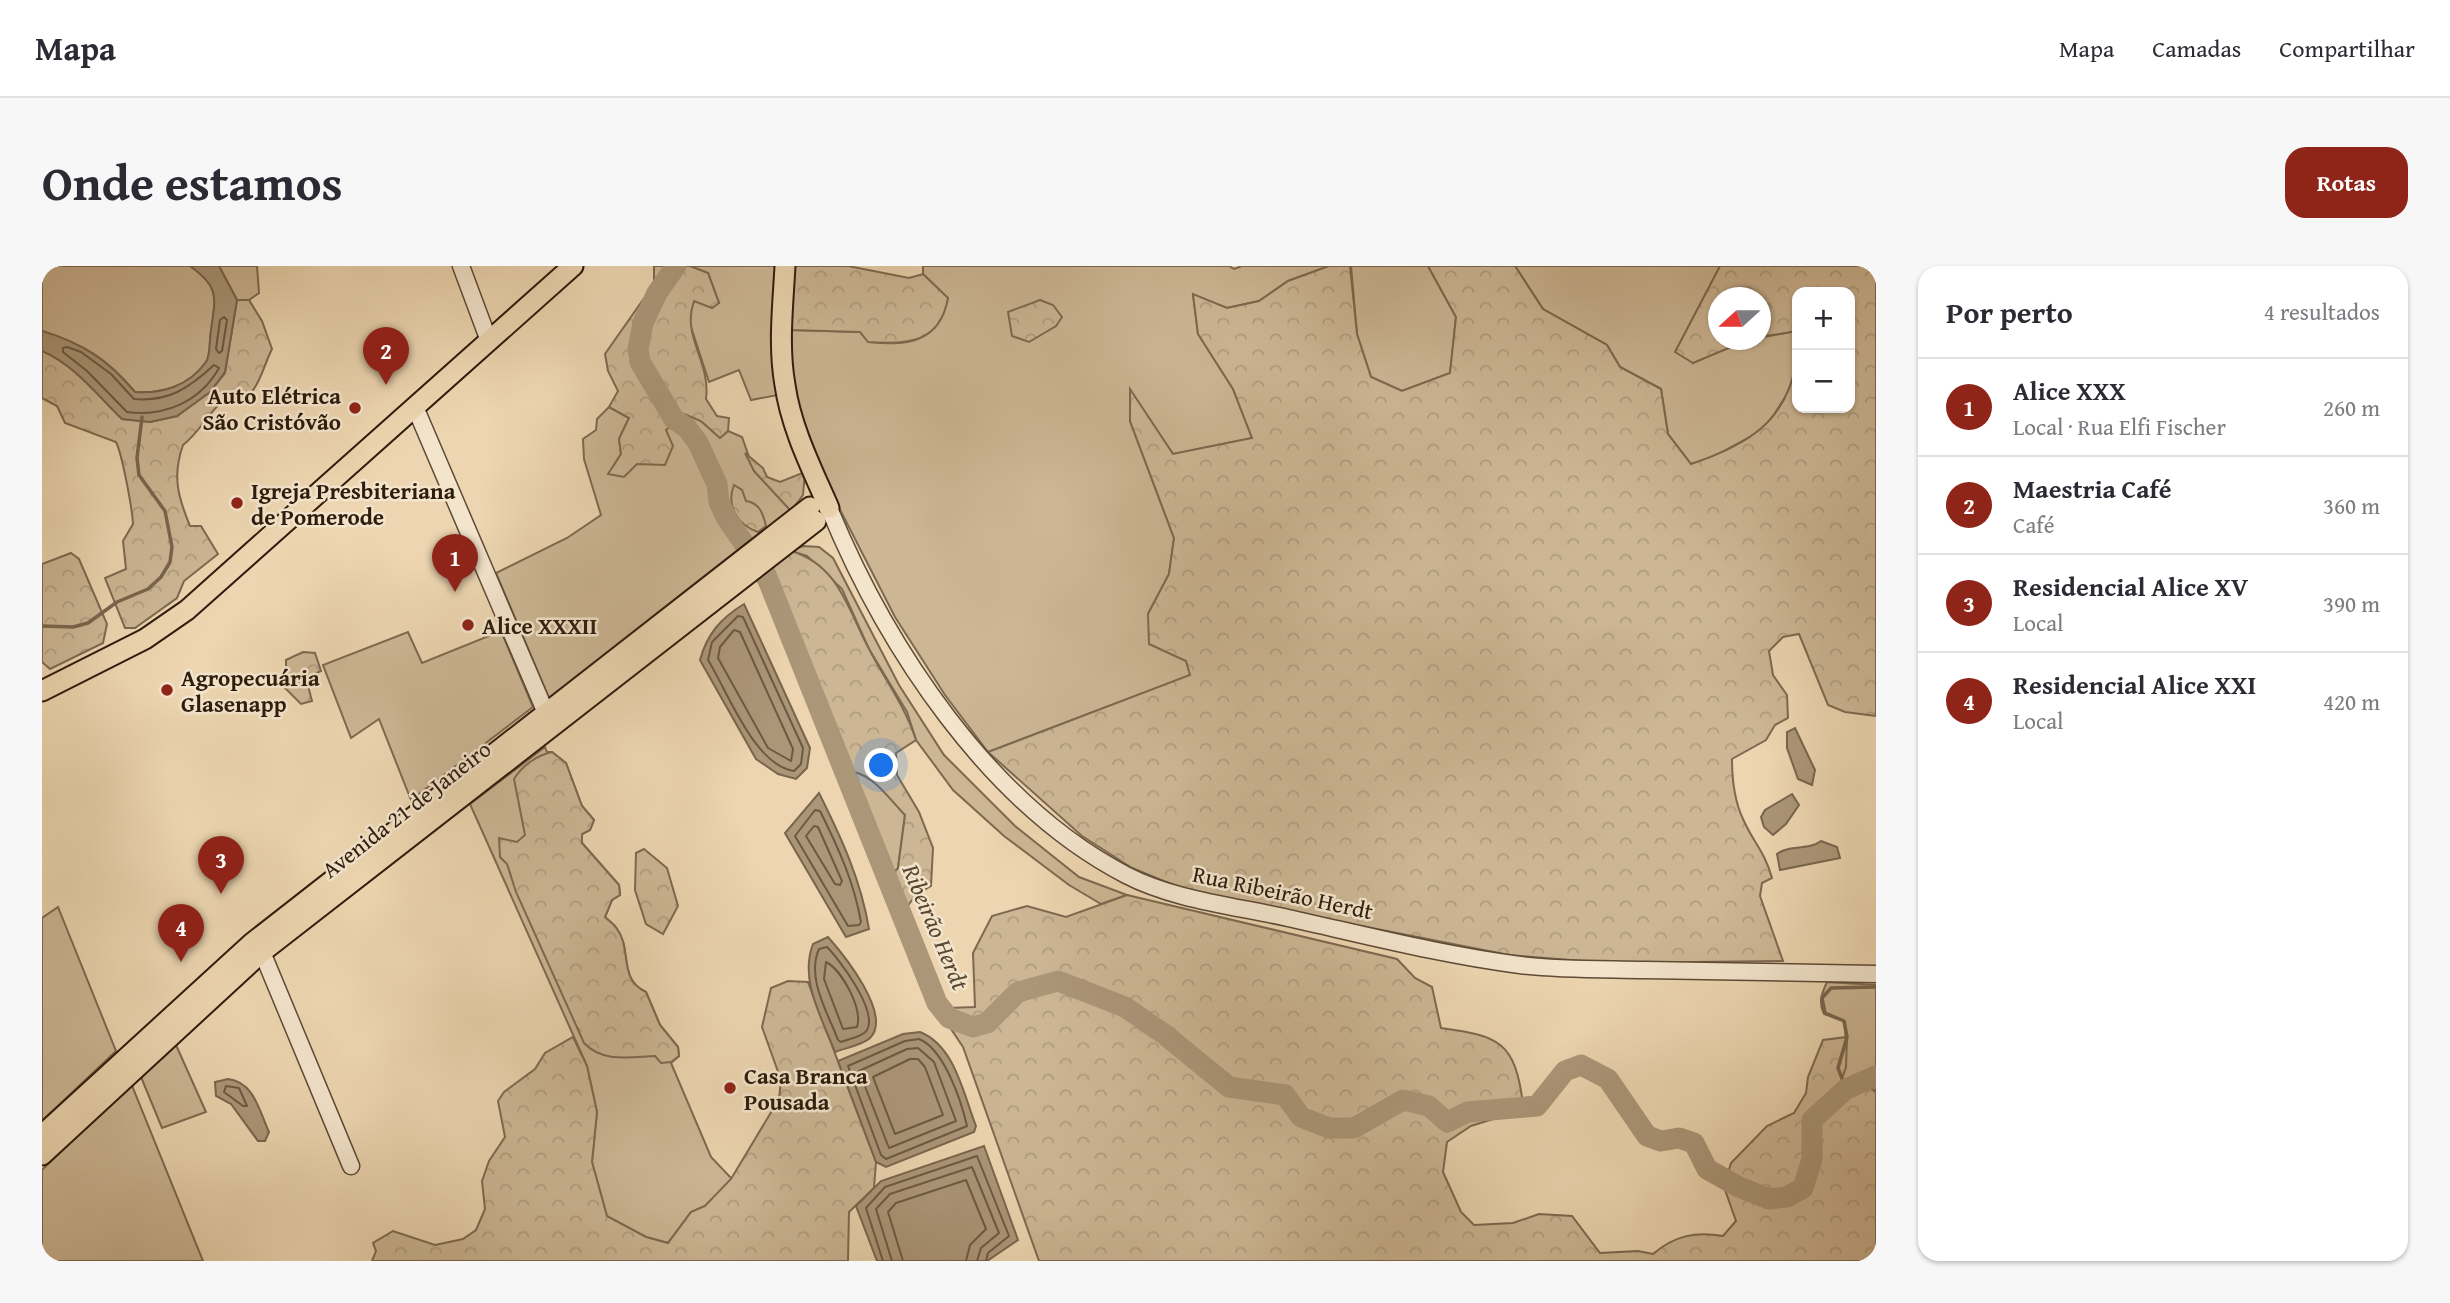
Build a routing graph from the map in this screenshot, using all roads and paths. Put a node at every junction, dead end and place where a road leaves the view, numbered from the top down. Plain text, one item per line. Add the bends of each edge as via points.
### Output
1 (461, 266) edge
2 (573, 266) edge
3 (785, 266) edge
4 (489, 341) junction
5 (415, 407) junction
6 (817, 512) junction
7 (746, 566) junction
8 (42, 691) edge
9 (546, 713) junction
10 (262, 952) junction
11 (1876, 974) edge
12 (42, 1135) edge
13 (42, 1155) edge
14 (351, 1166) dead end

1 - 4 street
2 - 4 main road
3 - 6 main road, Rua Ribeirão Herdt via 785,387 814,473
4 - 5 main road
5 - 8 main road via 177,617 136,645
5 - 9 street
6 - 7 main road, Avenida 21 de Janeiro
6 - 11 street, Rua Ribeirão Herdt via 842,541 909,660 974,752 1065,835 1095,857 1149,885 1437,951 1524,965
7 - 9 main road, Avenida 21 de Janeiro
7 - 10 main road, Avenida 21 de Janeiro
9 - 12 main road, Avenida 21 de Janeiro via 252,943
10 - 13 main road, Avenida 21 de Janeiro
10 - 14 street

